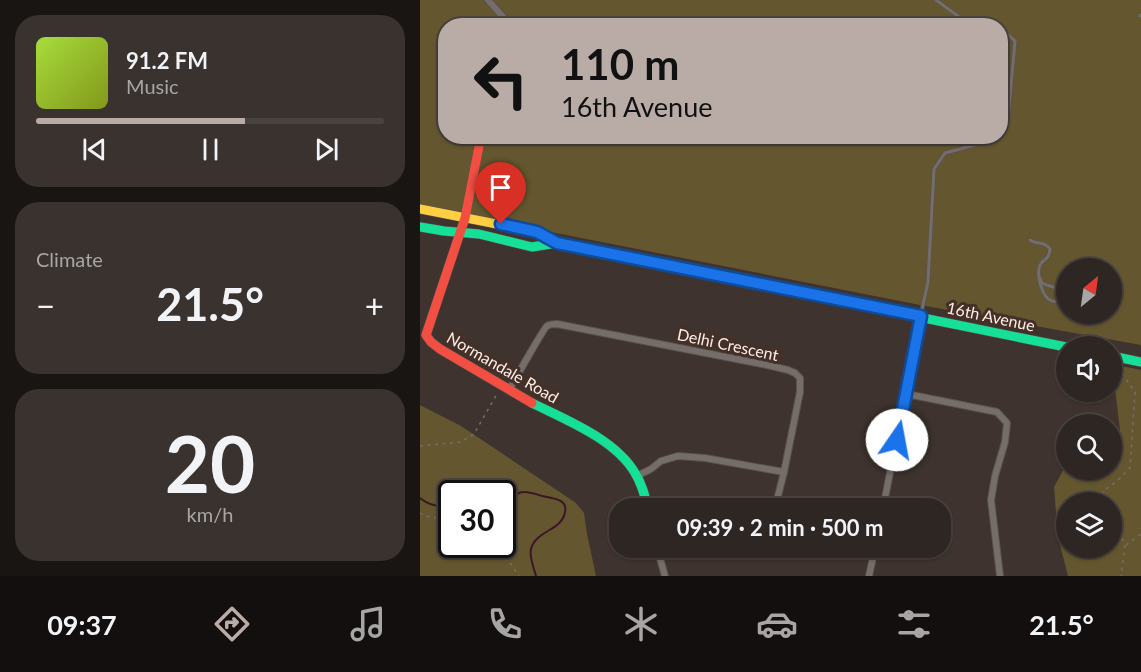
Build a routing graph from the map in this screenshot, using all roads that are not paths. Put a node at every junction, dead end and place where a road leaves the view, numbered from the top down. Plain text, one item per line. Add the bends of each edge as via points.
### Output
1 (488, 0) edge
2 (936, 0) edge
3 (504, 18) edge
4 (961, 18) edge
5 (1008, 34) edge
6 (1008, 119) edge
7 (479, 144) edge
8 (978, 144) edge
9 (420, 209) edge
10 (465, 218) junction
11 (420, 226) edge
12 (460, 233) junction
13 (1030, 240) dead end
14 (557, 243) junction
15 (1039, 276) junction
16 (921, 316) junction
17 (1056, 345) edge
18 (1122, 358) edge
19 (1141, 362) edge
20 (505, 388) junction
21 (906, 394) junction
22 (784, 472) junction
23 (637, 476) junction
24 (646, 498) edge
25 (778, 498) edge
26 (885, 498) edge
27 (660, 558) edge
28 (873, 558) edge
29 (665, 576) edge
30 (869, 576) edge
31 (1000, 576) edge

1 - 3 street
2 - 4 lane
5 - 6 lane via 1015,41
7 - 10 main road, Normandale Road
8 - 16 lane via 945,153 934,170 928,282
9 - 10 main road, 16th Avenue
10 - 12 main road, Normandale Road
10 - 14 main road, 16th Avenue via 537,232
11 - 12 main road, 16th Avenue
12 - 14 main road, 16th Avenue via 531,247
12 - 20 main road, Normandale Road via 426,335 440,349
13 - 15 lane via 1050,249
14 - 16 main road, 16th Avenue
15 - 15 lane via 1042,283 1063,292 1062,301 1046,297
16 - 17 main road, 16th Avenue
16 - 21 street
18 - 19 main road
20 - 22 street, Delhi Crescent via 543,330 557,324 788,370 800,378 801,384
20 - 23 main road, Normandale Road via 600,439
21 - 26 street
21 - 31 street via 997,412 1008,423 991,500
22 - 23 street via 678,456
22 - 25 street
23 - 24 main road, Normandale Road
27 - 29 street
28 - 30 street

